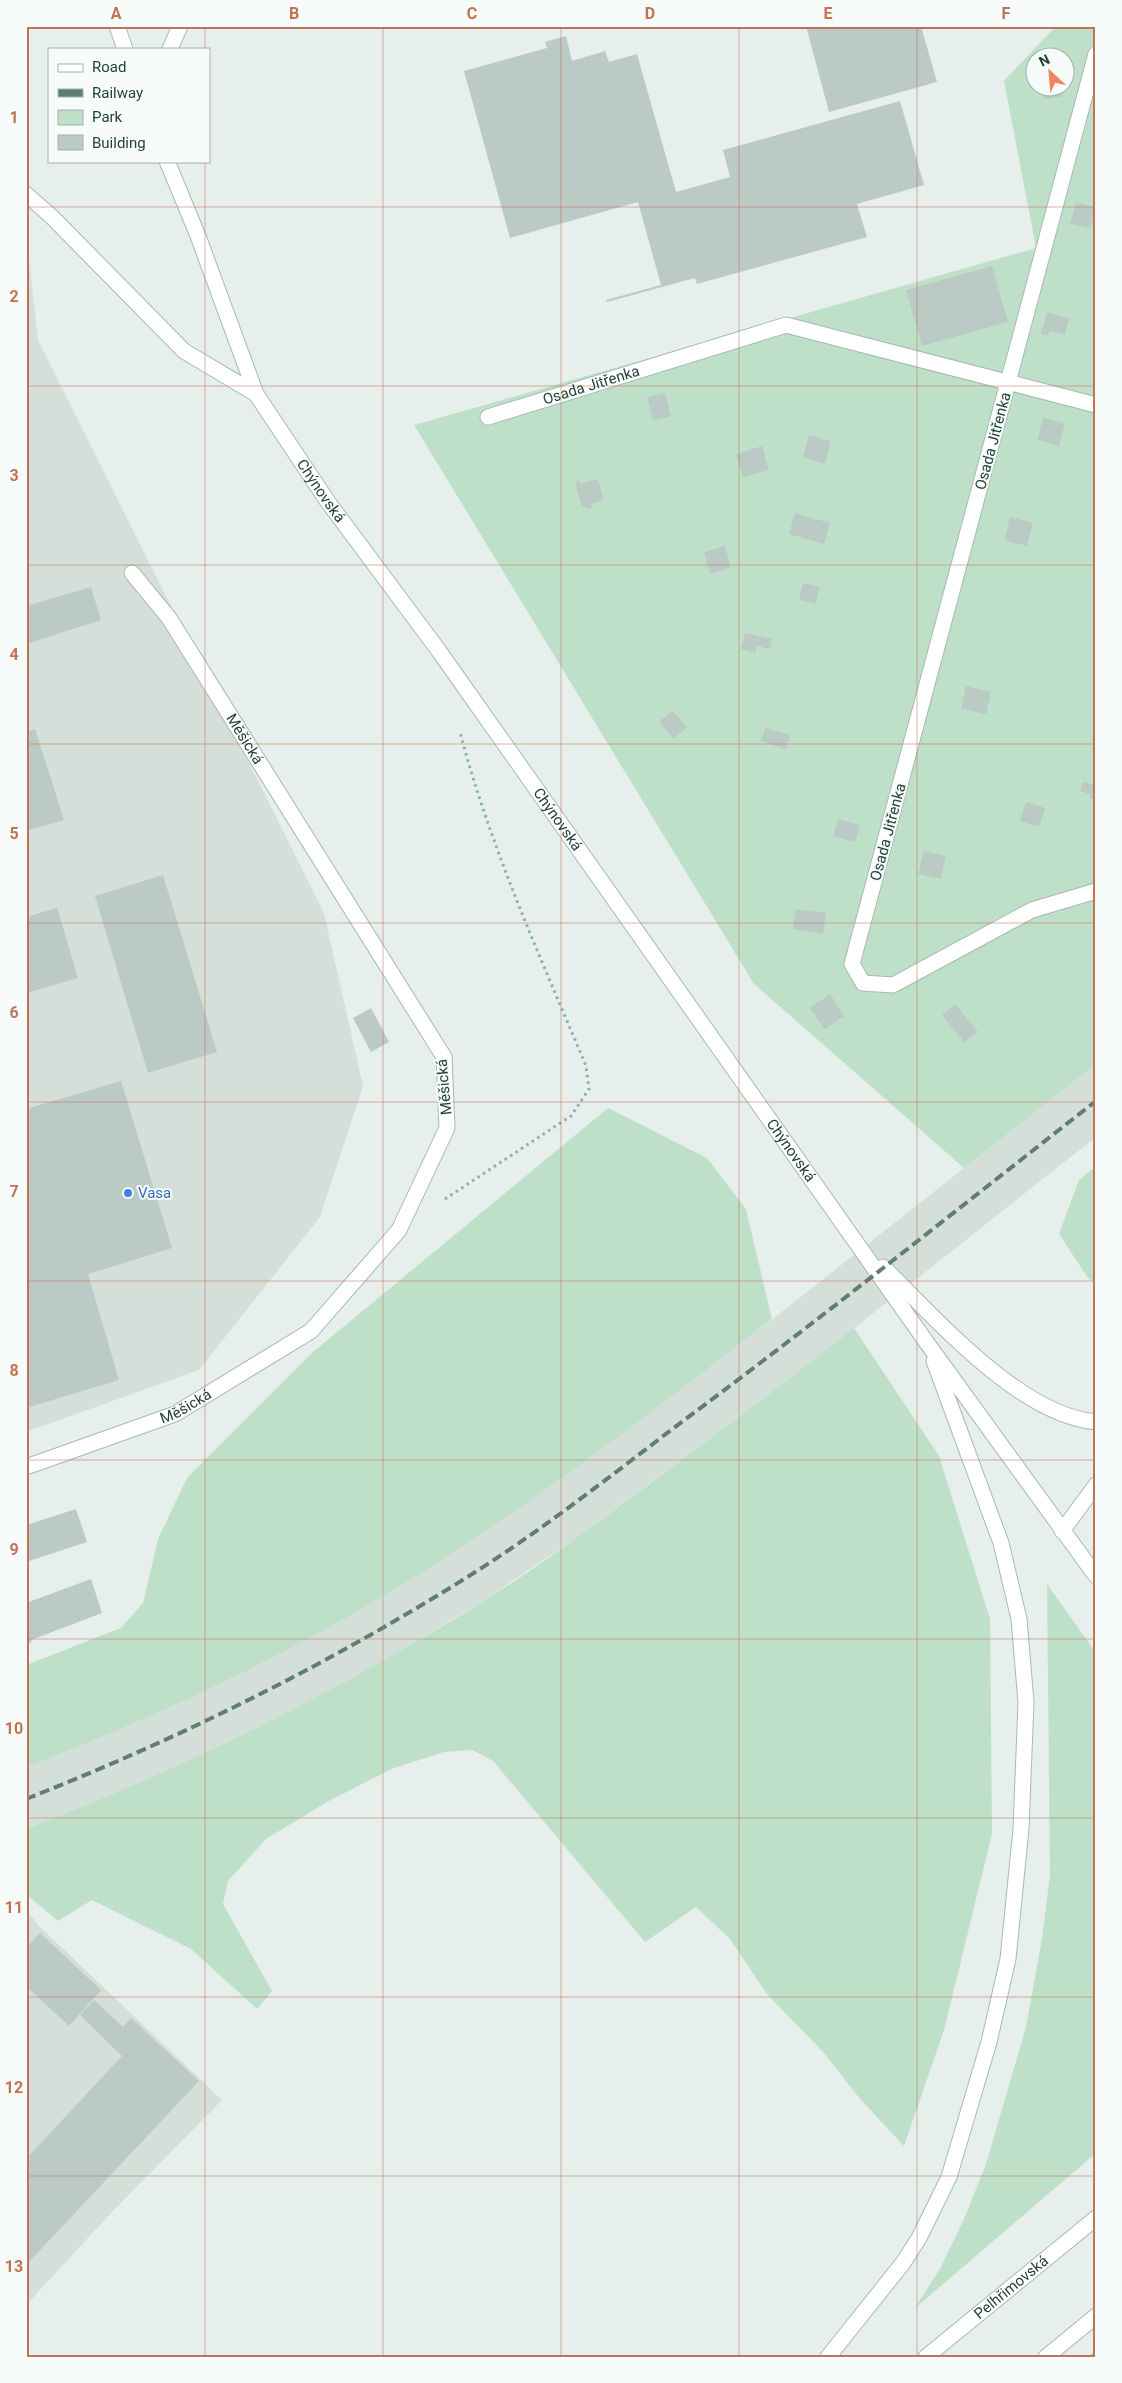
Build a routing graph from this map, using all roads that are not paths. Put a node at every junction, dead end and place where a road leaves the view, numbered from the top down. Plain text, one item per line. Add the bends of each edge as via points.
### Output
1 (117, 26) edge
2 (180, 26) edge
3 (125, 48) edge
4 (170, 48) edge
5 (1096, 54) edge
6 (167, 162) edge
7 (26, 194) edge
8 (1009, 382) junction
9 (256, 394) junction
10 (1096, 405) edge
11 (488, 417) dead end
12 (132, 573) dead end
13 (1096, 891) edge
14 (859, 1244) junction
15 (927, 1343) junction
16 (1096, 1422) edge
17 (26, 1467) edge
18 (1096, 1485) edge
19 (1062, 1531) junction
20 (1096, 1576) edge
21 (1096, 2218) edge
22 (1096, 2316) edge
23 (828, 2357) edge
24 (926, 2357) edge
25 (1046, 2357) edge

1 - 3 main road
2 - 4 main road
5 - 8 main road
6 - 9 main road, Chýnovská
7 - 9 main road, Chýnovská via 184,351
8 - 10 main road
8 - 11 main road, Osada Jitřenka via 786,325
8 - 13 main road, Osada Jitřenka via 852,964 863,982 893,985 1032,910
9 - 14 main road, Chýnovská via 328,502 439,652
12 - 17 main road, Měšická via 168,618 444,1057 447,1128 399,1230 311,1332 175,1414
14 - 15 main road
14 - 16 main road via 1005,1382 1046,1407
15 - 19 main road
15 - 23 main road via 1001,1543 1019,1619 1026,1702 1021,1829 1008,1959 989,2042 949,2177 903,2263
18 - 19 main road
19 - 20 main road
21 - 24 main road, Pelhřimovská
22 - 25 main road

